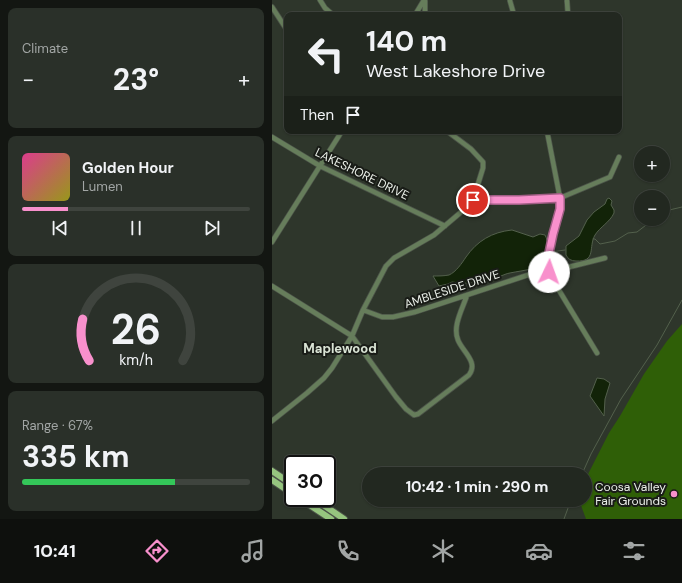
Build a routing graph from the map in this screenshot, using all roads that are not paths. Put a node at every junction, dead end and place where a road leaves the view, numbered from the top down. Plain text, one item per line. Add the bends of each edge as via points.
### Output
1 (320, 0) edge
2 (425, 0) edge
3 (510, 1) dead end
4 (567, 1) edge
5 (272, 7) edge
6 (330, 12) edge
7 (417, 12) edge
8 (425, 12) edge
9 (513, 12) edge
10 (568, 12) edge
11 (284, 25) edge
12 (340, 134) edge
13 (451, 134) edge
14 (548, 134) edge
15 (272, 138) edge
16 (619, 157) dead end
17 (320, 166) junction
18 (560, 198) junction
19 (473, 200) junction
20 (445, 226) junction
21 (274, 235) edge
22 (272, 242) edge
23 (605, 258) dead end
24 (546, 267) junction
25 (549, 272) junction
26 (272, 286) edge
27 (467, 294) junction
28 (363, 310) junction
29 (352, 336) junction
30 (597, 353) dead end
31 (272, 421) edge
32 (272, 471) edge
33 (284, 479) edge
34 (272, 480) edge
35 (284, 488) edge
36 (313, 507) edge
37 (326, 507) edge
38 (331, 519) edge
39 (344, 519) edge

1 - 6 street
2 - 7 street
2 - 8 street
3 - 9 street
4 - 10 street
5 - 11 street
12 - 17 street
13 - 19 street via 483,162
14 - 18 street
15 - 17 street, LAKESHORE DRIVE
16 - 18 street via 610,177
17 - 20 street, LAKESHORE DRIVE
17 - 21 street
18 - 19 street
18 - 24 street via 560,209
19 - 20 street
20 - 28 street via 394,258 386,266
21 - 22 street
23 - 25 street
24 - 25 street
24 - 27 street, AMBLESIDE DRIVE
25 - 30 street
26 - 29 street
27 - 28 street, AMBLESIDE DRIVE via 392,317 382,317
27 - 29 street via 456,329 457,339 472,363 473,370 418,414 410,413 396,397
28 - 29 street
29 - 31 street via 324,378
32 - 33 main road
34 - 35 main road
36 - 38 main road
37 - 39 main road

